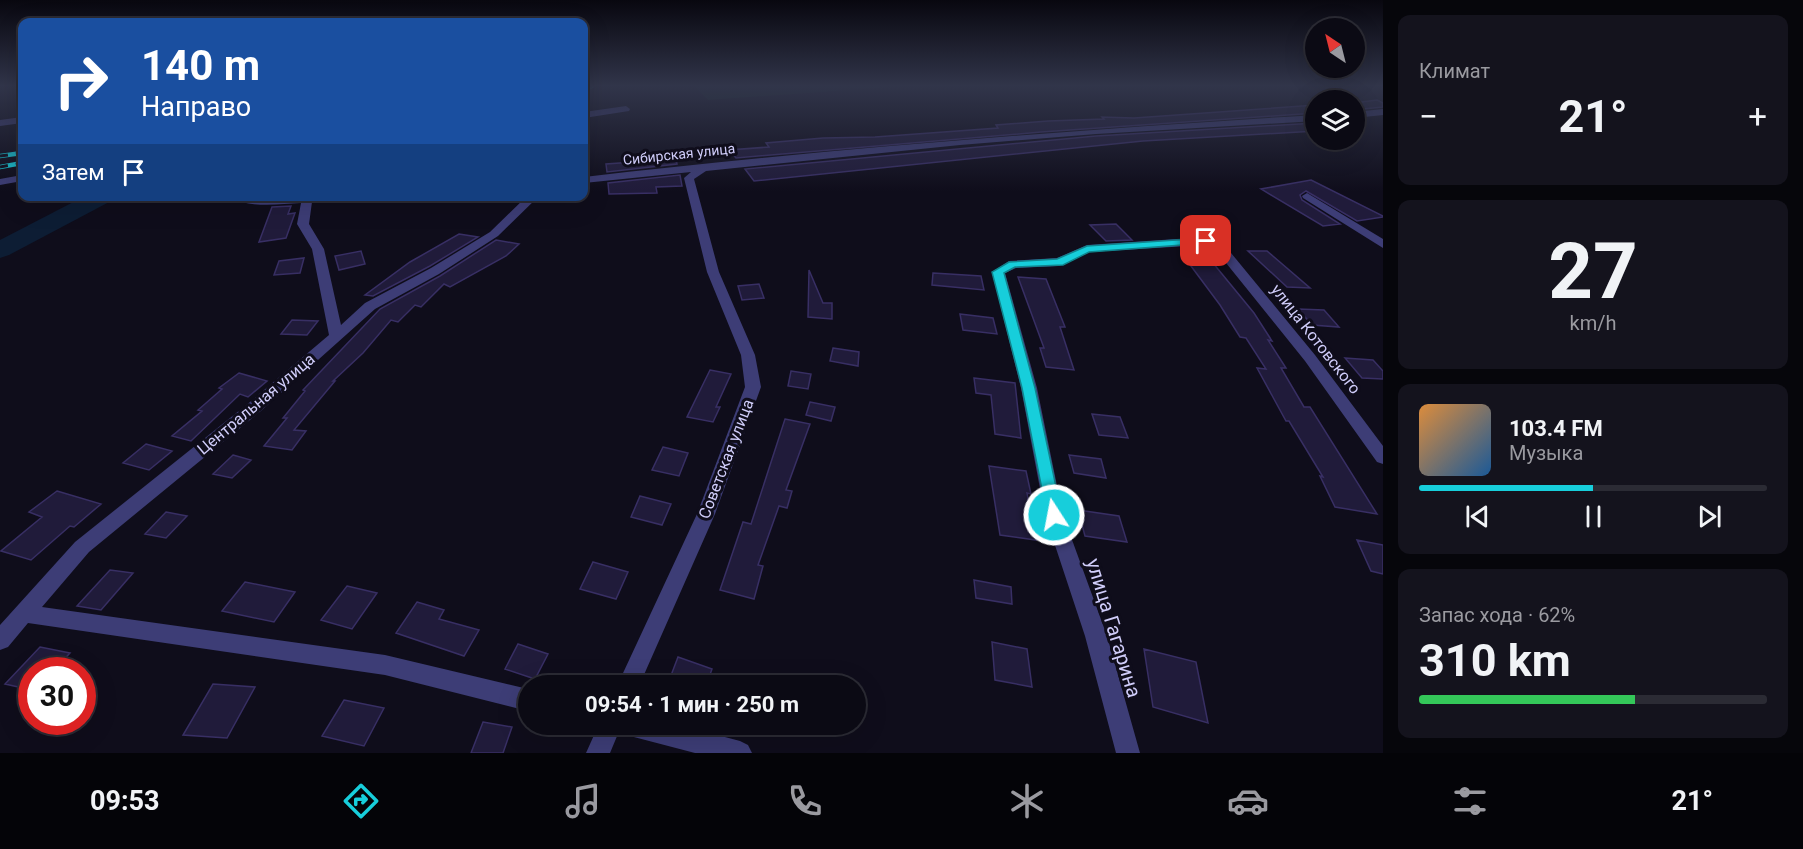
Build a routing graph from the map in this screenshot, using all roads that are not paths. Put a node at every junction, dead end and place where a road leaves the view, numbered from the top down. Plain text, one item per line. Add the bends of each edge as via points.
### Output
1 (1263, 121) edge
2 (708, 166) junction
3 (18, 179) edge
4 (588, 180) edge
5 (0, 182) edge
6 (1307, 196) dead end
7 (307, 201) edge
8 (529, 201) edge
9 (1383, 244) edge
10 (1218, 245) joint
11 (336, 336) junction
12 (1383, 458) edge
13 (22, 613) junction
14 (0, 640) edge
15 (633, 675) edge
16 (518, 698) edge
17 (606, 735) edge
18 (672, 735) edge
19 (598, 753) edge
20 (740, 753) edge
21 (1128, 753) edge

1 - 2 street, Сибирская улица via 1096,131
2 - 4 street, Сибирская улица
2 - 15 street, Советская улица via 689,178 714,272 748,355 753,387 706,514
3 - 5 street
6 - 9 street
7 - 11 street via 303,224 318,249
8 - 11 street, Центральная улица via 494,234 370,306
10 - 12 street, улица Котовского via 1310,358
10 - 21 street, улица Гагарина via 1206,241 1087,249 1059,262 1013,264 998,272 1029,388 1054,515 1096,636
11 - 13 street, Центральная улица via 82,547
13 - 14 street, Центральная улица
13 - 16 street via 385,665
17 - 19 street
18 - 20 street

